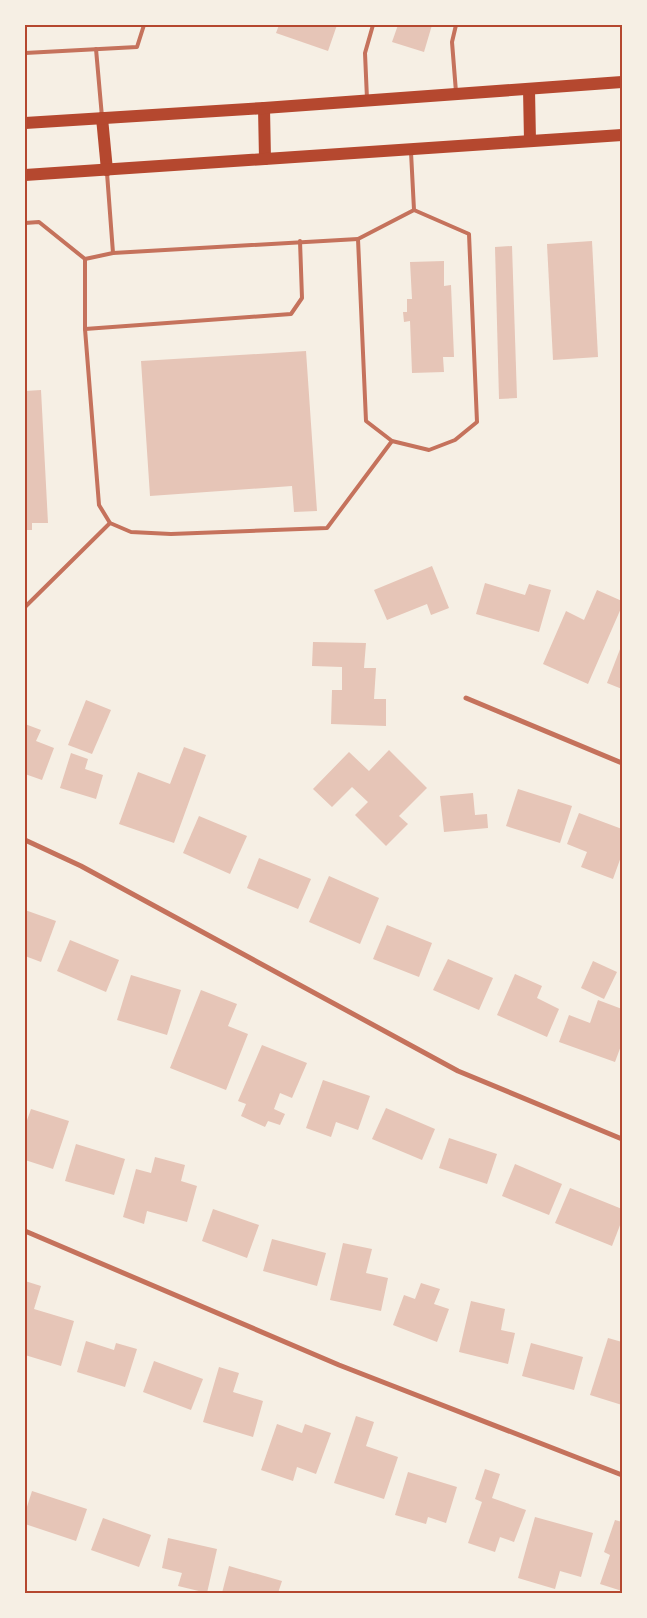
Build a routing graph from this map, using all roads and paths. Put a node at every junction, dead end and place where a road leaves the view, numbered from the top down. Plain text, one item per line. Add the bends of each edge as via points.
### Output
1 (144, 25) edge
2 (373, 25) edge
3 (456, 25) edge
4 (96, 49) junction
5 (25, 53) edge
6 (622, 82) edge
7 (529, 89) junction
8 (456, 94) junction
9 (367, 101) junction
10 (264, 108) junction
11 (102, 118) junction
12 (25, 123) edge
13 (622, 135) edge
14 (530, 140) junction
15 (411, 150) junction
16 (265, 158) junction
17 (107, 170) junction
18 (25, 175) edge
19 (414, 210) junction
20 (25, 223) edge
21 (358, 239) junction
22 (300, 241) junction
23 (113, 253) junction
24 (85, 259) junction
25 (85, 329) junction
26 (392, 441) junction
27 (110, 523) junction
28 (25, 607) edge
29 (466, 698) dead end
30 (622, 763) edge
31 (25, 840) edge
32 (622, 1139) edge
33 (25, 1231) edge
34 (622, 1476) edge

1 - 4 lane via 137,47
2 - 9 lane via 365,54
3 - 8 lane via 452,42
4 - 5 lane
4 - 11 lane
6 - 7 main road
7 - 8 main road
7 - 14 main road
8 - 9 main road
9 - 10 main road
10 - 11 main road
10 - 16 main road
11 - 12 main road
11 - 17 main road
13 - 14 main road
14 - 15 main road
15 - 16 main road
15 - 19 lane
16 - 17 main road
17 - 18 main road
17 - 23 lane
19 - 21 lane
19 - 26 lane via 469,234 477,422 455,440 429,450
20 - 24 lane via 40,222
21 - 22 lane
21 - 26 lane via 366,421
22 - 23 lane
22 - 25 lane via 302,298 291,314
23 - 24 lane
24 - 25 lane
25 - 27 lane via 100,505
26 - 27 lane via 327,528 171,534 130,532
27 - 28 lane
29 - 30 street
31 - 32 street via 81,866 458,1071
33 - 34 street via 339,1365

